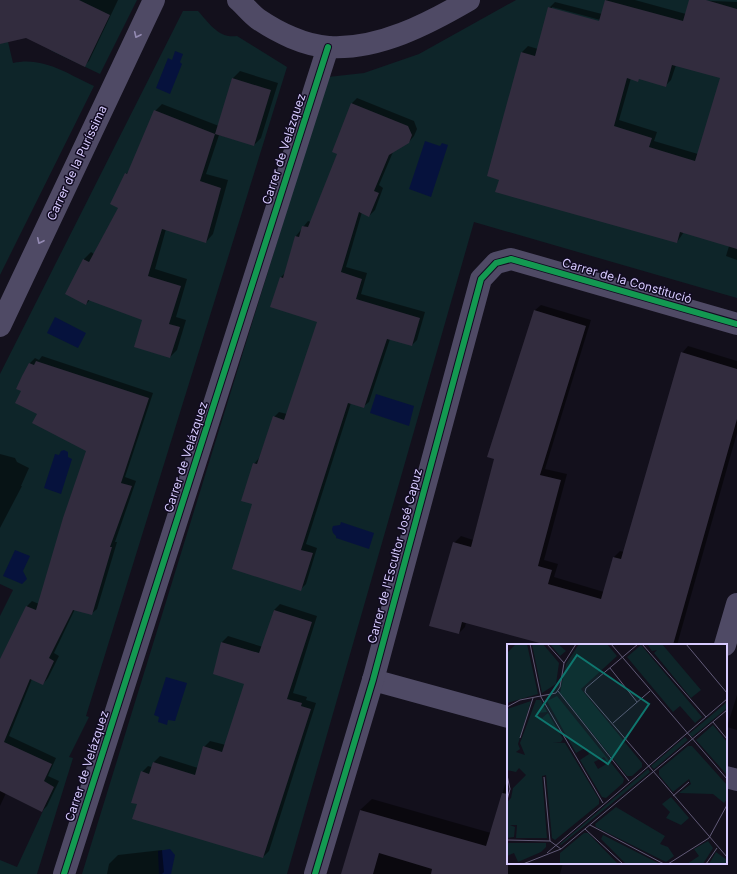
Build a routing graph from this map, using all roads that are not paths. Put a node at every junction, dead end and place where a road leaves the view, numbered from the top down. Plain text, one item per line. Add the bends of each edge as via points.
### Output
1 (154, 0) edge
2 (238, 0) edge
3 (469, 0) edge
4 (328, 48) junction
5 (512, 259) joint
6 (737, 324) edge
7 (0, 326) edge
8 (737, 604) edge
9 (725, 644) edge
10 (373, 680) junction
11 (507, 717) edge
12 (727, 777) edge
13 (737, 780) edge
14 (64, 874) edge
15 (315, 874) edge

1 -> 7 street, Carrer de la Puríssima
2 - 4 street via 258,18 284,32 308,43
3 - 4 street via 418,27 377,42
4 - 14 street, Carrer de Velázquez
5 - 6 street, Carrer de la Constitució
5 - 10 street, Carrer de l'Escultor José Capuz via 496,263 481,279
8 - 9 street
10 - 11 street
10 - 15 street, Carrer de l'Escultor José Capuz
12 - 13 street

